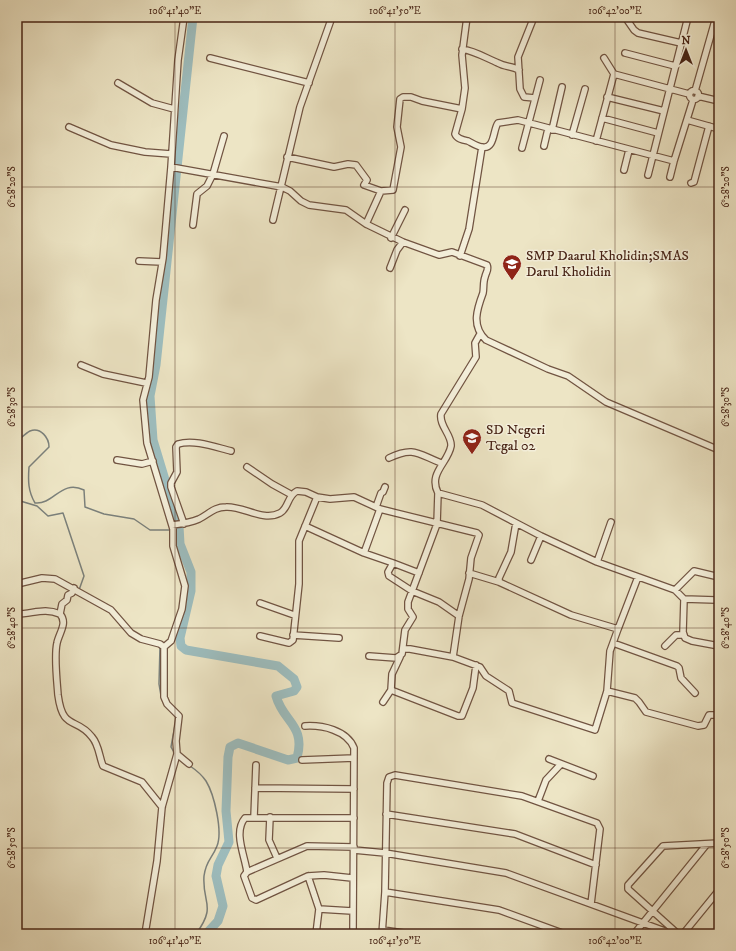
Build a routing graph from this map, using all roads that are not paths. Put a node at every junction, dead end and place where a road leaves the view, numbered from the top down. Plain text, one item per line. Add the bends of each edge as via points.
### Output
1 (184, 17) edge
2 (332, 17) edge
3 (467, 17) edge
4 (534, 17) edge
5 (625, 17) edge
6 (688, 17) edge
7 (716, 17) edge
8 (681, 43) junction
9 (462, 49) junction
10 (625, 53) dead end
11 (210, 58) dead end
12 (604, 58) dead end
13 (675, 66) junction
14 (519, 70) junction
15 (614, 74) junction
16 (540, 80) dead end
17 (118, 83) dead end
18 (309, 83) junction
19 (562, 87) dead end
20 (585, 89) dead end
21 (670, 89) junction
22 (697, 93) junction
23 (689, 94) junction
24 (608, 97) junction
25 (535, 98) junction
26 (692, 100) junction
27 (719, 101) edge
28 (462, 109) junction
29 (174, 110) junction
30 (664, 112) junction
31 (602, 118) junction
32 (687, 120) junction
33 (528, 124) junction
34 (709, 126) junction
35 (69, 127) dead end
36 (719, 129) edge
37 (550, 130) junction
38 (658, 133) junction
39 (572, 135) junction
40 (224, 136) dead end
41 (596, 141) junction
42 (544, 146) dead end
43 (482, 148) junction
44 (522, 148) dead end
45 (629, 150) junction
46 (171, 154) junction
47 (652, 156) junction
48 (287, 157) junction
49 (674, 161) junction
50 (173, 167) junction
51 (624, 170) dead end
52 (213, 174) junction
53 (648, 175) dead end
54 (670, 177) dead end
55 (691, 183) dead end
56 (282, 187) junction
57 (381, 192) junction
58 (405, 210) dead end
59 (273, 220) dead end
60 (366, 224) junction
61 (193, 225) dead end
62 (391, 238) junction
63 (403, 242) junction
64 (460, 256) junction
65 (139, 261) dead end
66 (162, 262) junction
67 (390, 268) dead end
68 (480, 334) junction
69 (81, 365) dead end
70 (146, 383) junction
71 (719, 450) edge
72 (231, 451) dead end
73 (389, 458) dead end
74 (117, 460) dead end
75 (153, 461) junction
76 (442, 463) junction
77 (247, 466) dead end
78 (386, 487) dead end
79 (438, 493) junction
80 (292, 495) junction
81 (317, 497) junction
82 (378, 508) junction
83 (611, 522) dead end
84 (516, 523) junction
85 (184, 524) junction
86 (437, 524) junction
87 (172, 525) junction
88 (305, 526) junction
89 (541, 536) junction
90 (364, 553) junction
91 (530, 560) dead end
92 (597, 562) junction
93 (393, 563) junction
94 (419, 573) junction
95 (469, 573) junction
96 (638, 577) junction
97 (719, 577) edge
98 (499, 582) junction
99 (17, 584) edge
100 (73, 590) junction
101 (675, 590) junction
102 (412, 591) junction
103 (684, 599) junction
104 (716, 600) dead end
105 (260, 603) dead end
106 (17, 614) edge
107 (60, 614) junction
108 (294, 615) junction
109 (459, 616) junction
110 (618, 629) junction
111 (294, 635) junction
112 (684, 635) junction
113 (260, 636) dead end
114 (339, 638) dead end
115 (613, 643) junction
116 (665, 646) dead end
117 (719, 646) edge
118 (164, 647) junction
119 (404, 649) junction
120 (369, 656) dead end
121 (400, 657) junction
122 (454, 657) junction
123 (476, 665) junction
124 (391, 690) junction
125 (607, 691) junction
126 (695, 693) dead end
127 (383, 702) dead end
128 (719, 715) edge
129 (305, 726) dead end
130 (177, 756) junction
131 (354, 758) junction
132 (549, 759) dead end
133 (302, 760) dead end
134 (189, 764) dead end
135 (256, 764) dead end
136 (561, 764) junction
137 (593, 776) dead end
138 (255, 788) junction
139 (354, 789) junction
140 (538, 801) junction
141 (162, 807) junction
142 (386, 814) junction
143 (254, 817) junction
144 (270, 817) junction
145 (354, 818) junction
146 (706, 844) junction
147 (719, 844) edge
148 (354, 848) junction
149 (385, 853) junction
150 (277, 858) junction
151 (596, 865) junction
152 (247, 872) junction
153 (308, 876) junction
154 (352, 878) junction
155 (719, 890) edge
156 (385, 892) junction
157 (591, 904) junction
158 (319, 909) junction
159 (352, 910) junction
160 (653, 912) junction
161 (643, 923) junction
162 (382, 932) edge
163 (145, 934) edge
164 (316, 934) edge
165 (353, 934) edge
166 (410, 934) edge
167 (565, 934) edge
168 (634, 934) edge
169 (673, 934) edge
170 (678, 934) edge
171 (683, 934) edge

1 - 29 street
2 - 18 street
3 - 9 street
4 - 14 street via 519,53
5 - 8 street via 638,33
6 - 8 street
7 - 22 street
8 - 13 street
9 - 14 street
9 - 28 street
10 - 13 street
11 - 18 street
12 - 15 street
13 - 21 street
14 - 25 street via 520,92 524,97
15 - 21 street
15 - 24 street
16 - 25 street
17 - 29 street via 152,103
18 - 48 street
19 - 37 street
20 - 39 street
21 - 23 street
21 - 30 street
22 - 23 street
22 - 26 street via 696,99
22 - 27 street
23 - 26 street
24 - 30 street
24 - 31 street
25 - 33 street
26 - 32 street
28 - 43 street via 455,136
28 - 57 street via 411,97 403,96 400,99 398,127 401,148 394,187 393,190
29 - 46 street
30 - 38 street
31 - 38 street
31 - 41 street
32 - 34 street
32 - 49 street
33 - 37 street
33 - 43 street via 518,120 498,123 492,142
33 - 44 street
34 - 36 street
34 - 55 street via 694,182
35 - 46 street via 112,145
37 - 39 street
37 - 42 street
38 - 47 street
39 - 41 street
40 - 52 street
41 - 45 street
43 - 64 street via 469,228
45 - 47 street
45 - 51 street
46 - 50 street
47 - 49 street
47 - 53 street
48 - 56 street
48 - 57 street via 334,167 356,164 367,180 364,186
49 - 54 street
50 - 52 street
50 - 66 street via 165,217
52 - 56 street
52 - 61 street via 207,186 197,194
56 - 59 street
56 - 60 street via 304,203 346,210
57 - 60 street
58 - 62 street
60 - 62 street
62 - 63 street
63 - 64 street via 439,255 452,252
63 - 67 street
64 - 68 street via 484,262 488,268 477,307
65 - 66 street
66 - 70 street via 149,377
68 - 71 street via 486,340 548,370 568,376 606,402
68 - 76 street via 475,343 476,357 442,414 441,421 451,444
69 - 70 street via 103,374
70 - 75 street via 143,400 147,443
72 - 85 street via 186,443 178,444 176,447 177,472 171,486
73 - 76 street via 409,451
74 - 75 street via 142,464
75 - 87 street
76 - 79 street via 436,481
77 - 80 street
78 - 82 street via 381,493
79 - 84 street via 482,505
79 - 86 street
80 - 81 street via 300,491
80 - 85 street via 283,511 274,515 226,506
81 - 82 street via 354,497
81 - 88 street
82 - 86 street
82 - 90 street
83 - 92 street
84 - 89 street
84 - 98 street via 511,552
85 - 87 street
86 - 94 street
86 - 95 street via 478,534
87 - 118 street via 173,546 185,586 182,609 171,641
88 - 90 street
88 - 108 street via 298,548 299,584
89 - 91 street
89 - 92 street
90 - 93 street
92 - 96 street
93 - 94 street
93 - 102 street via 388,575
94 - 102 street
95 - 98 street
95 - 109 street
96 - 101 street
96 - 110 street
97 - 101 street via 694,571
98 - 110 street via 571,615
99 - 100 street via 47,577
100 - 107 street via 62,604
100 - 118 street via 111,610 131,633
101 - 103 street
102 - 109 street via 439,602
102 - 119 street via 407,606 413,617 404,630
103 - 104 street
103 - 112 street
105 - 108 street
106 - 107 street via 46,610
107 - 141 street via 64,625 56,647 62,715 94,738 103,766 142,782
108 - 111 street
109 - 122 street
110 - 115 street
111 - 113 street via 289,643
111 - 114 street
112 - 116 street via 676,635
112 - 117 street via 688,640
115 - 125 street via 609,658
115 - 126 street via 677,666 681,678
118 - 130 street via 163,690 168,704 179,716
119 - 121 street
119 - 122 street
120 - 121 street
121 - 124 street via 392,674
122 - 123 street
123 - 124 street via 473,688 462,716
123 - 125 street via 486,676 509,691 512,703 595,730
124 - 127 street
125 - 128 street via 635,698 646,712 698,726 704,725 709,715
129 - 131 street via 330,728 346,738 352,743
130 - 134 street
130 - 141 street
131 - 133 street
131 - 139 street
132 - 136 street
135 - 138 street
136 - 137 street
136 - 140 street via 546,780
138 - 139 street
138 - 143 street
139 - 145 street
140 - 142 street via 395,775 388,780
140 - 151 street via 597,823 600,829
141 - 163 street via 157,861
142 - 149 street
142 - 151 street via 515,834
143 - 144 street
143 - 152 street via 243,819 240,834
144 - 145 street
144 - 150 street via 269,840
145 - 148 street
146 - 147 street
146 - 160 street
146 - 160 street via 662,846 628,885 628,889
148 - 149 street
148 - 150 street via 307,846
148 - 154 street
149 - 156 street
149 - 157 street via 506,873
150 - 152 street
151 - 157 street
152 - 153 street via 244,880 252,898 256,900
153 - 154 street
153 - 158 street
154 - 159 street
155 - 171 street
156 - 162 street
156 - 167 street via 499,910
157 - 161 street
158 - 159 street
158 - 164 street
159 - 165 street
160 - 161 street
160 - 170 street
161 - 168 street
161 - 169 street
162 - 166 street

